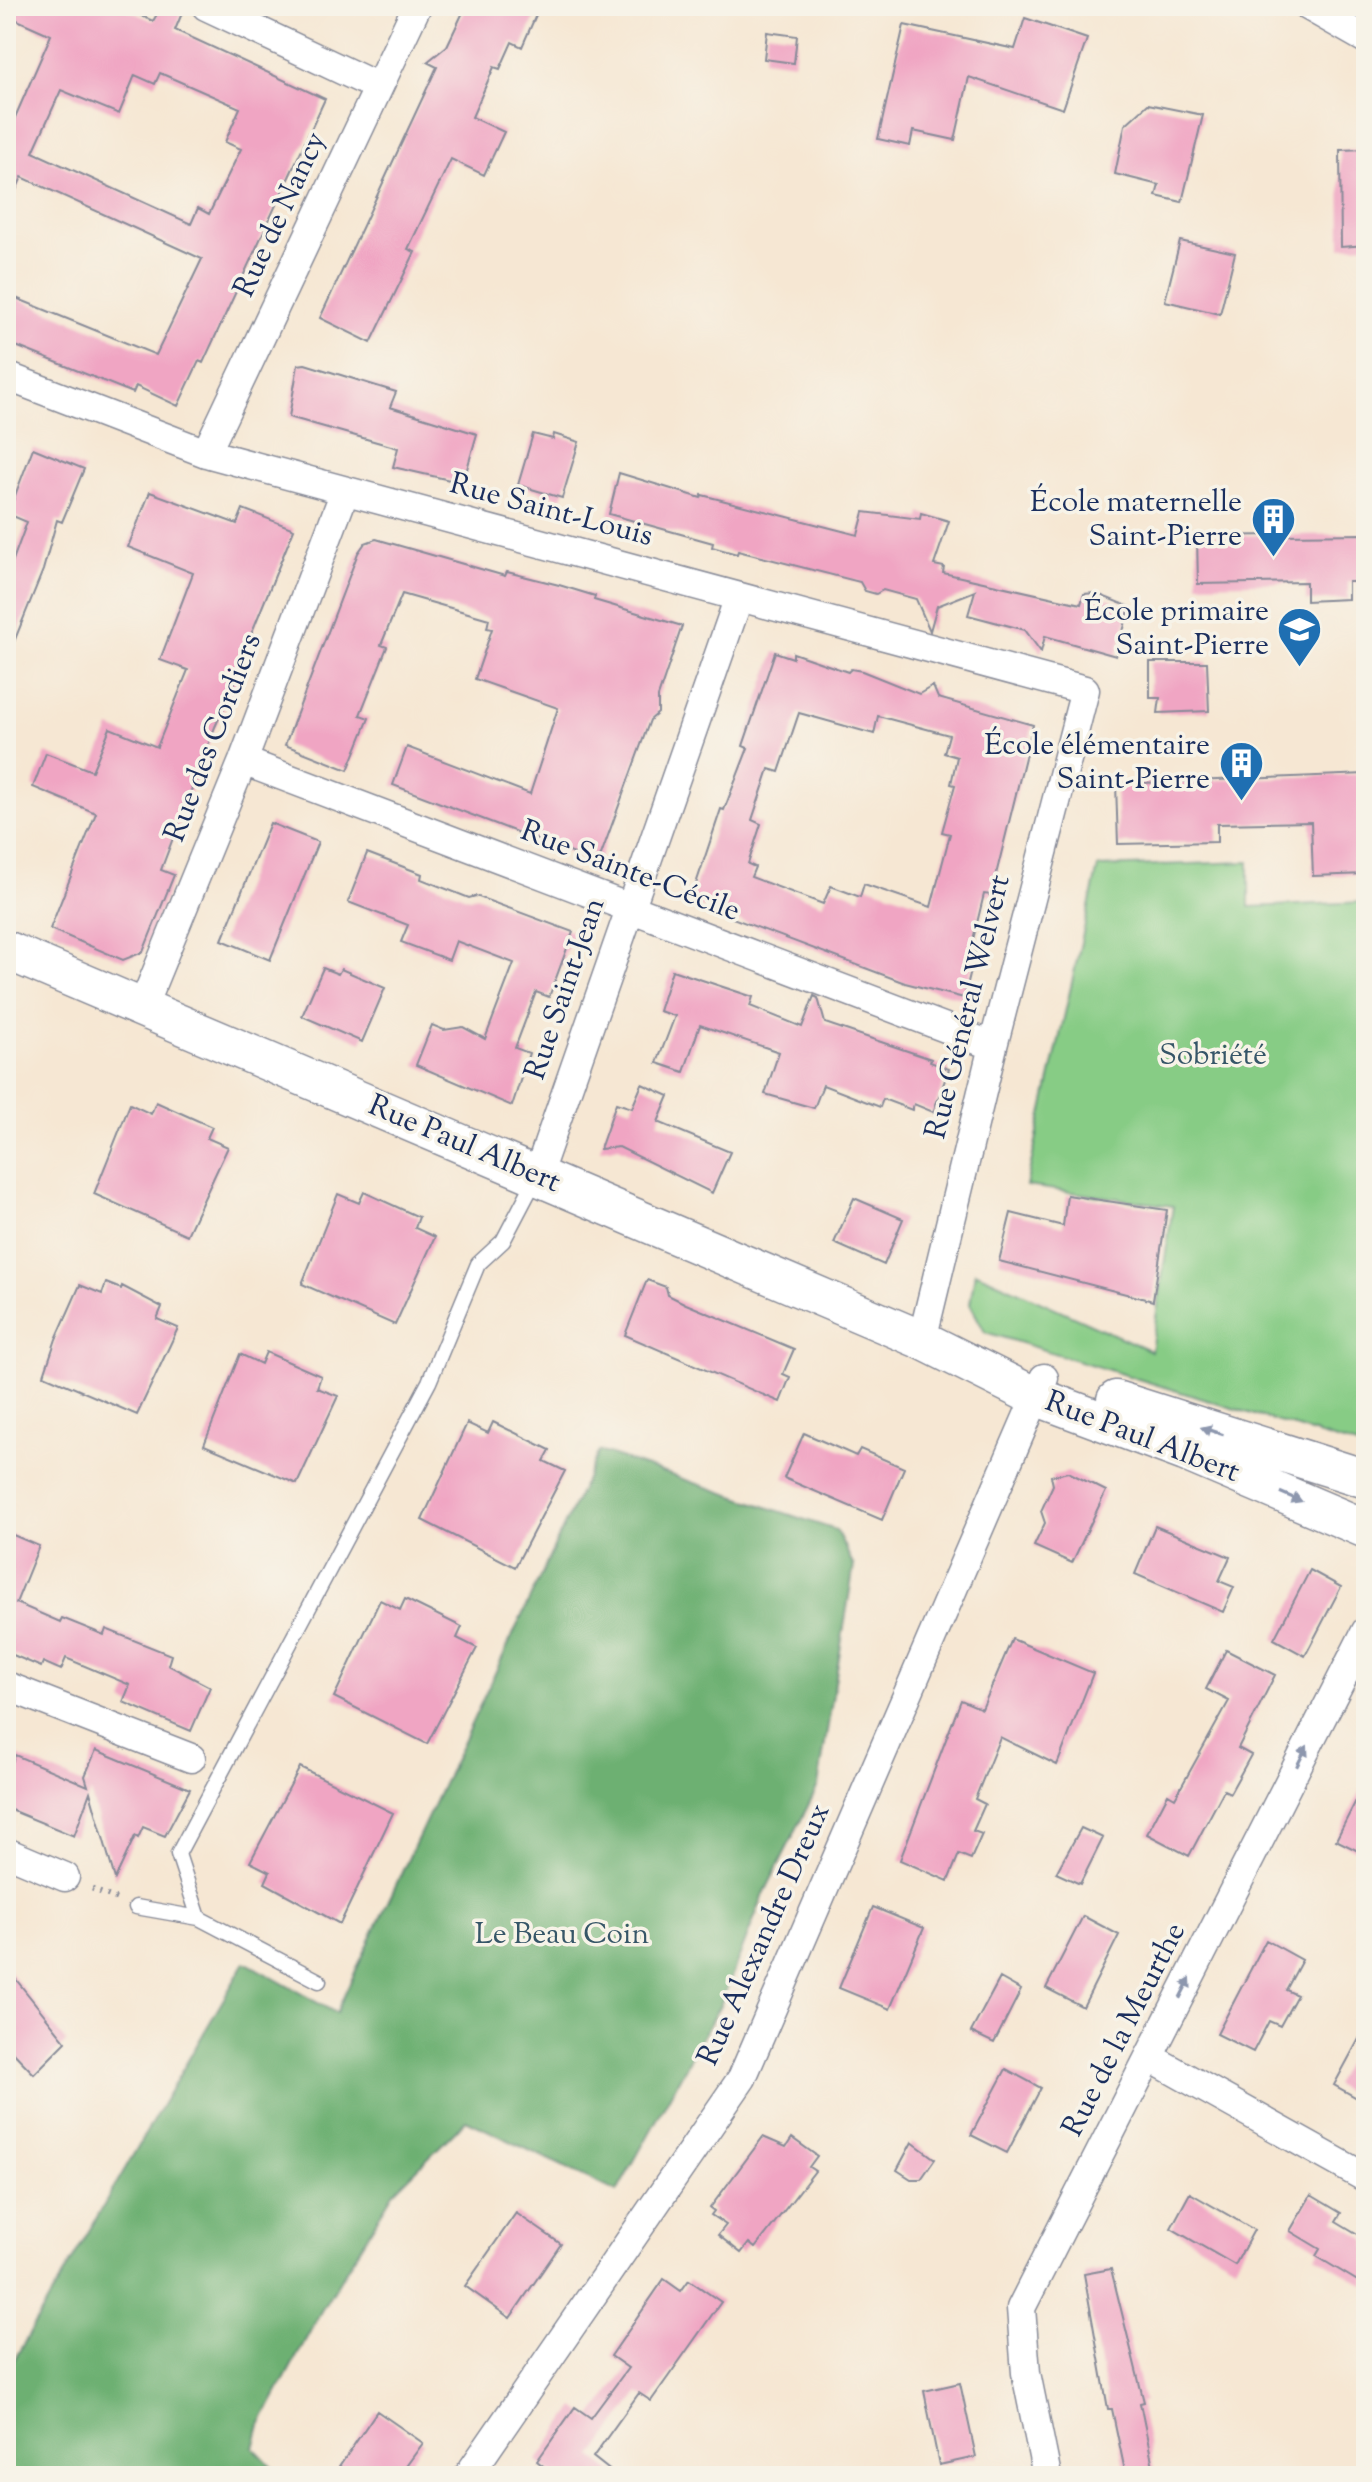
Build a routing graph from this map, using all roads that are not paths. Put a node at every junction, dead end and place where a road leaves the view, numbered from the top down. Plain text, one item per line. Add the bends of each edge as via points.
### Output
1 (206, 6) edge
2 (417, 6) edge
3 (1308, 6) edge
4 (1366, 39) edge
5 (378, 87) junction
6 (6, 376) edge
7 (206, 453) junction
8 (345, 491) junction
9 (739, 597) junction
10 (1085, 690) joint
11 (243, 761) junction
12 (630, 908) junction
13 (6, 950) edge
14 (142, 1008) junction
15 (993, 1046) junction
16 (537, 1176) junction
17 (922, 1340) junction
18 (1040, 1387) junction
19 (1366, 1479) edge
20 (1366, 1529) edge
21 (1366, 1631) edge
22 (7, 1687) edge
23 (191, 1758) dead end
24 (6, 1852) edge
25 (65, 1877) road end
26 (136, 1907) road end
27 (199, 1918) junction
28 (319, 1981) dead end
29 (1149, 2057) junction
30 (1366, 2178) edge
31 (468, 2476) edge
32 (1047, 2476) edge

1 - 5 street
2 - 5 street, Rue de Nancy
3 - 4 street
5 - 7 street, Rue de Nancy
6 - 7 street, Rue Saint-Louis
7 - 8 street, Rue Saint-Louis
8 - 9 street, Rue Saint-Louis
8 - 11 street, Rue des Cordiers
9 - 10 street, Rue Saint-Louis
9 - 12 street, Rue Saint-Jean
10 - 15 street, Rue Général Welvert
11 - 12 street, Rue Sainte-Cécile
11 - 14 street, Rue des Cordiers
12 - 15 street, Rue Sainte-Cécile
12 - 16 street, Rue Saint-Jean
13 - 14 main road, Rue Paul Albert
14 - 16 main road, Rue Paul Albert
15 - 17 street, Rue Général Welvert
16 - 17 main road, Rue Paul Albert
16 - 27 lane via 503,1241 478,1264 429,1382 178,1854
17 - 18 main road, Rue Paul Albert
19 -> 18 main road, Rue Paul Albert
18 -> 20 main road, Rue Paul Albert
18 - 31 street, Rue Alexandre Dreux via 742,2078
29 -> 21 street, Rue de la Meurthe
22 - 23 street
24 - 25 street
26 - 27 lane
27 - 28 lane
29 - 30 street
29 - 32 street, Rue de la Meurthe via 1021,2308 1026,2373

